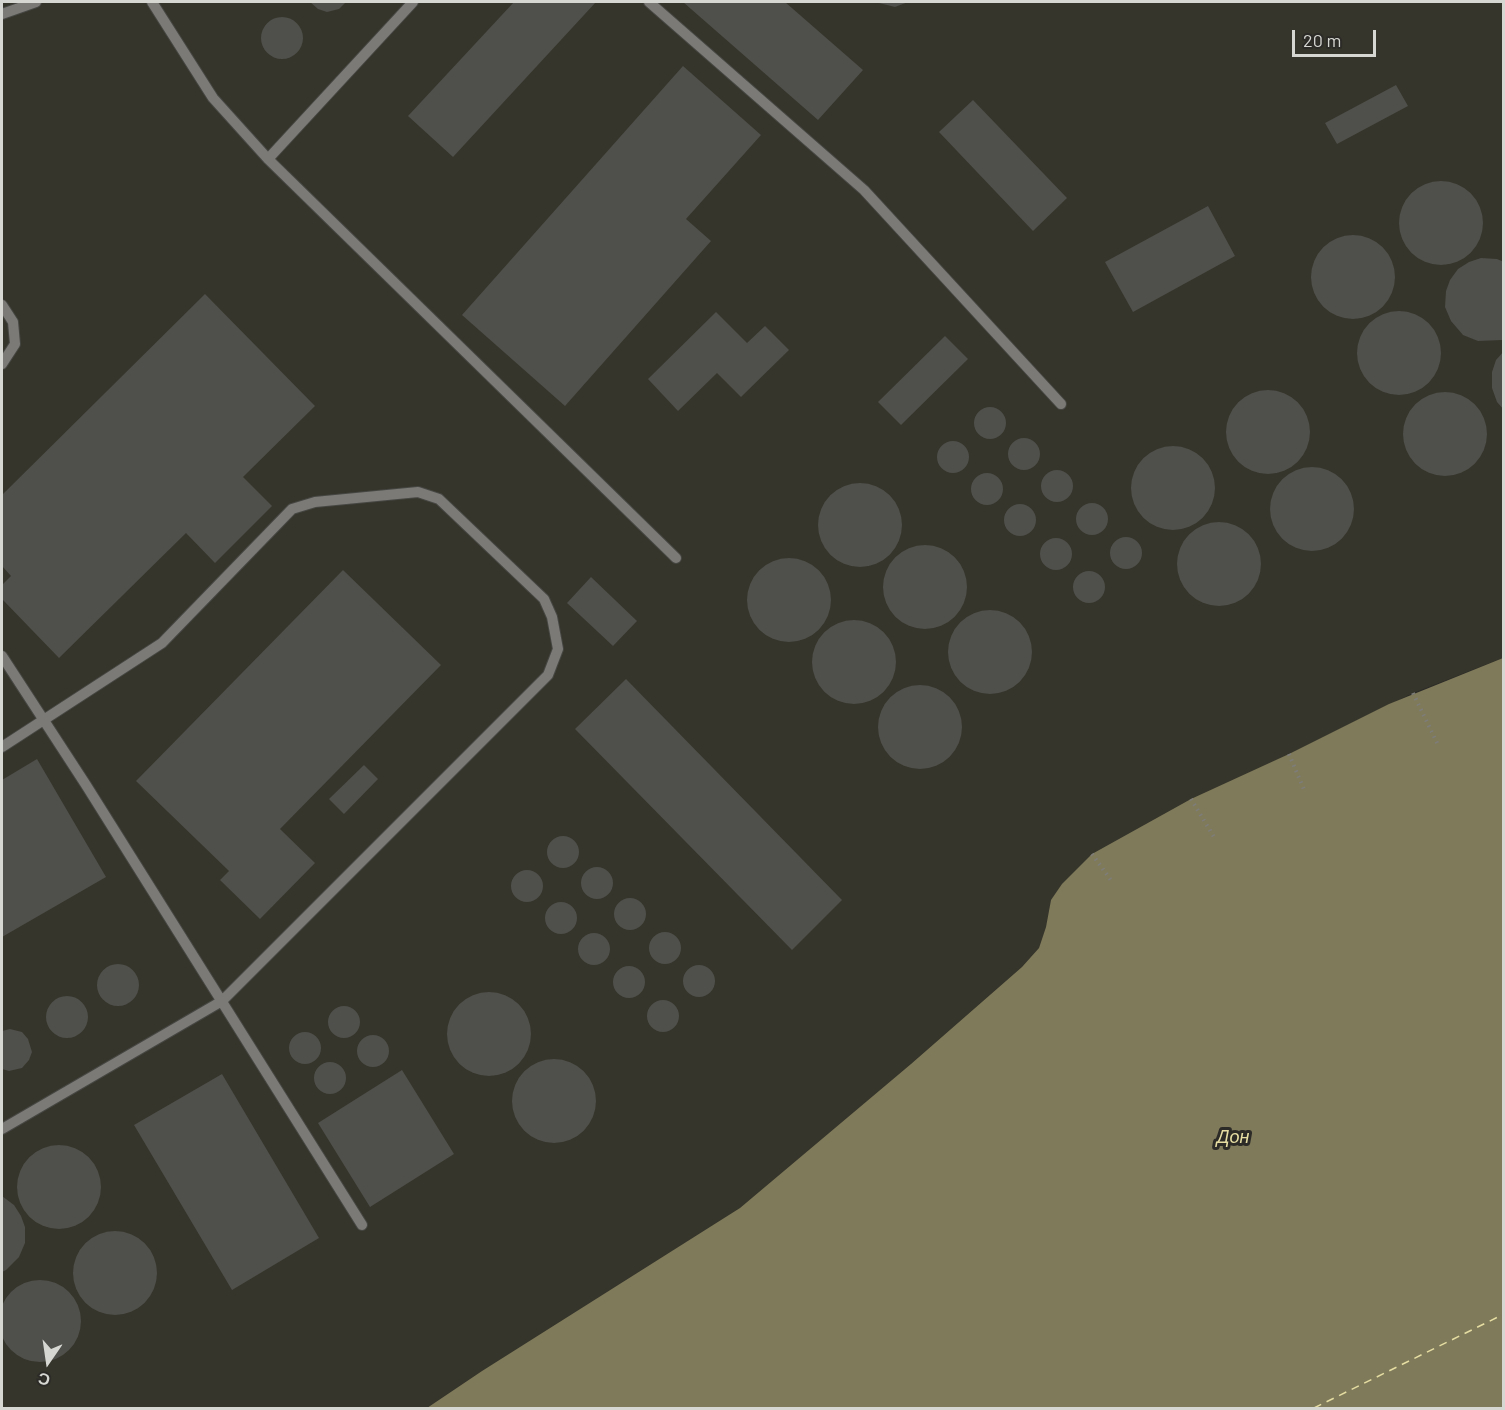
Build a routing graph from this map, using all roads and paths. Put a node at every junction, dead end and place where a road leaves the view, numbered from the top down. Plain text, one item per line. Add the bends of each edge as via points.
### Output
1 (36, 2) edge
2 (152, 2) edge
3 (413, 2) edge
4 (650, 2) edge
5 (2, 14) edge
6 (268, 159) junction
7 (2, 305) edge
8 (2, 364) edge
9 (1061, 404) dead end
10 (676, 558) dead end
11 (2, 656) edge
12 (1413, 693) dead end
13 (44, 721) junction
14 (2, 747) edge
15 (1439, 747) dead end
16 (1289, 754) dead end
17 (1305, 792) dead end
18 (1191, 799) dead end
19 (1214, 837) dead end
20 (1092, 854) dead end
21 (1113, 883) dead end
22 (222, 1001) junction
23 (2, 1129) edge
24 (362, 1225) dead end

1 - 5 lane
2 - 6 lane via 213,98
3 - 6 lane
4 - 9 lane via 864,189
6 - 10 lane
7 - 8 lane via 13,322 15,344
11 - 13 lane
12 - 15 path
13 - 14 lane
13 - 22 lane
13 - 22 lane via 162,643 292,509 315,502 418,492 439,499 544,599 558,650 548,675
16 - 17 path
18 - 19 path
20 - 21 path
22 - 23 lane
22 - 24 lane

